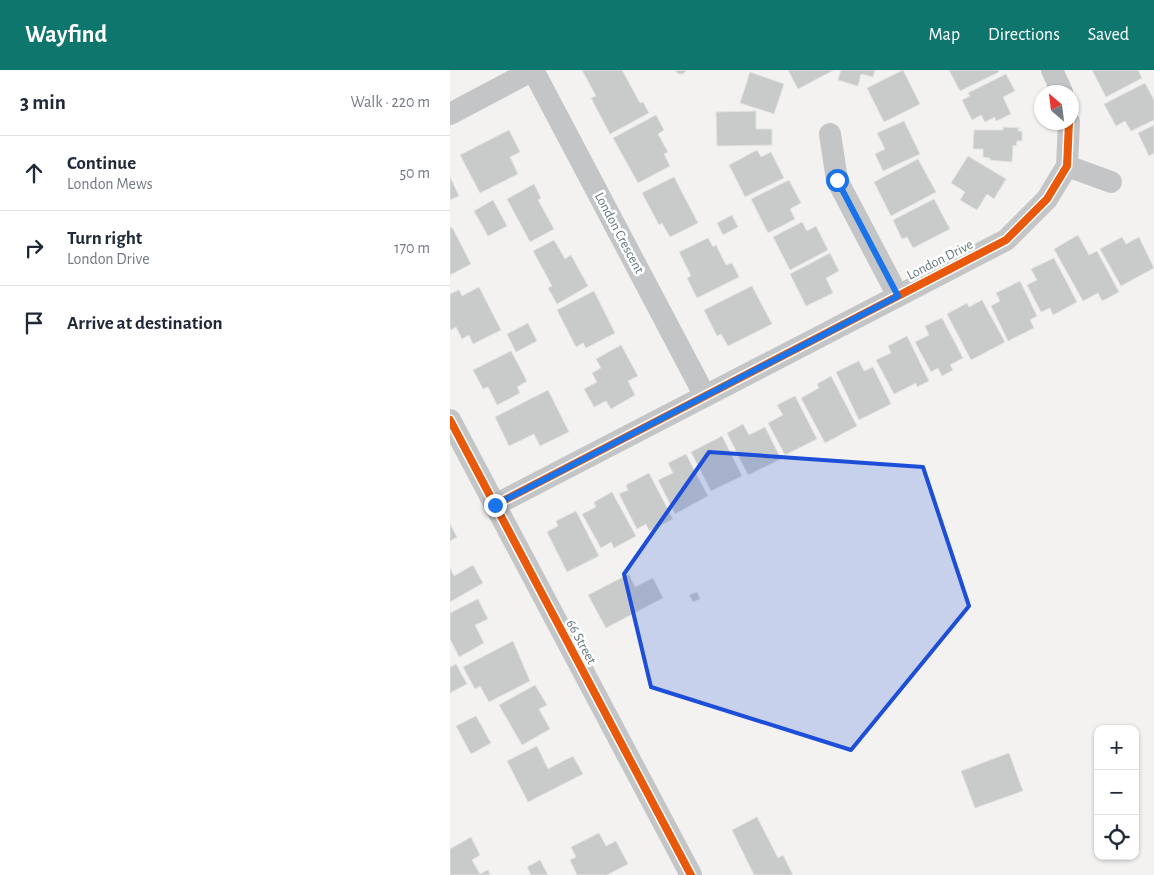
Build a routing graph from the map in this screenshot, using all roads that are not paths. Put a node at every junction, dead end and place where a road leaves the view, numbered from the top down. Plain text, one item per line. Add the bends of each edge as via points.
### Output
1 (533, 70) edge
2 (1052, 70) edge
3 (1059, 85) edge
4 (450, 114) edge
5 (1069, 130) edge
6 (830, 134) dead end
7 (1067, 166) junction
8 (1111, 182) dead end
9 (898, 296) junction
10 (705, 396) junction
11 (450, 420) edge
12 (495, 505) junction
13 (691, 875) edge

1 - 4 street
1 - 10 street, London Crescent
2 - 3 street
5 - 7 street, London Drive
6 - 9 street via 837,180
7 - 8 street
7 - 9 street, London Drive via 1047,199 1006,240
9 - 10 street, London Drive
10 - 12 street, London Drive
11 - 12 street, 66 Street
12 - 13 street, 66 Street

